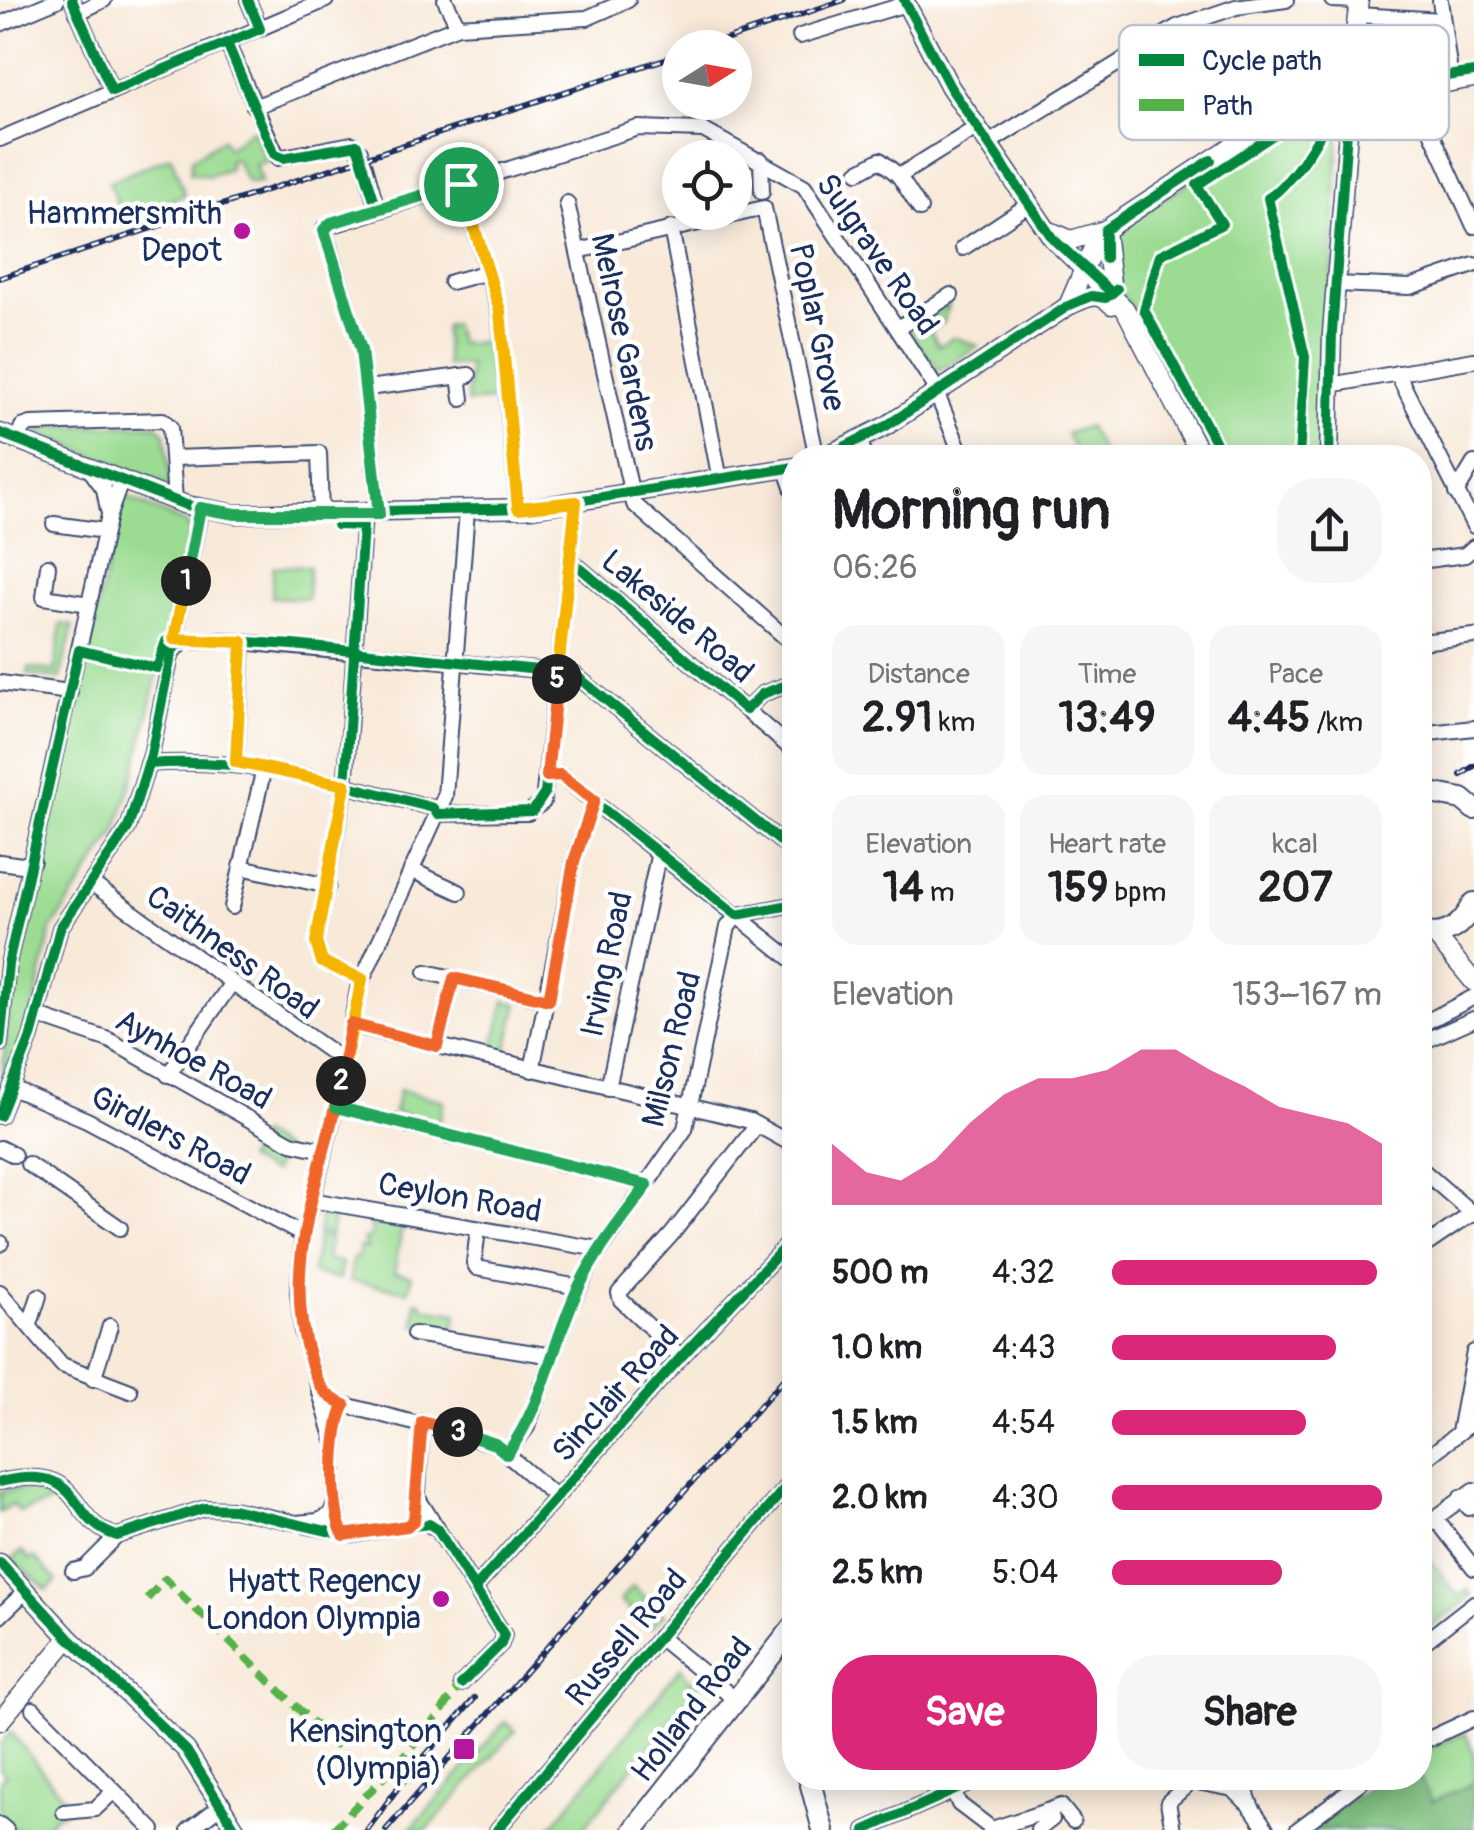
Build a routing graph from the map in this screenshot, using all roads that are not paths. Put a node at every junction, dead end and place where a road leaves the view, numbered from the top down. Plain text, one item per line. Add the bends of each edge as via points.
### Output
1 (57, 0) edge
2 (104, 0) edge
3 (248, 0) edge
4 (326, 0) edge
5 (446, 0) edge
6 (628, 0) edge
7 (1286, 0) edge
8 (1332, 0) edge
9 (1440, 0) edge
10 (904, 2) edge
11 (1358, 5) edge
12 (75, 6) edge
13 (595, 7) edge
14 (1442, 20) junction
15 (0, 24) edge
16 (1183, 25) edge
17 (1443, 25) edge
18 (458, 26) junction
19 (260, 28) junction
20 (800, 36) dead end
21 (227, 42) junction
22 (1119, 59) edge
23 (1449, 67) edge
24 (1450, 74) joint
25 (1474, 78) edge
26 (112, 92) junction
27 (254, 107) junction
28 (982, 136) junction
29 (0, 139) edge
30 (1242, 140) edge
31 (1348, 140) edge
32 (1429, 140) edge
33 (360, 151) dead end
34 (761, 160) junction
35 (364, 166) dead end
36 (858, 172) dead end
37 (898, 176) junction
38 (461, 184) junction
39 (762, 192) dead end
40 (568, 203) dead end
41 (1030, 203) junction
42 (377, 208) junction
43 (920, 209) dead end
44 (752, 211) edge
45 (1474, 226) edge
46 (663, 230) edge
47 (671, 230) edge
48 (1105, 230) junction
49 (1052, 232) junction
50 (963, 248) dead end
51 (578, 251) junction
52 (1474, 265) edge
53 (1085, 271) junction
54 (488, 272) junction
55 (451, 282) dead end
56 (1335, 284) junction
57 (1112, 293) junction
58 (951, 295) dead end
59 (1068, 306) junction
60 (1126, 318) junction
61 (898, 328) junction
62 (1474, 360) edge
63 (1397, 373) junction
64 (1330, 385) junction
65 (366, 388) junction
66 (937, 392) junction
67 (462, 399) dead end
68 (1179, 415) junction
69 (9, 436) edge
70 (816, 445) edge
71 (868, 445) edge
72 (958, 445) edge
73 (1182, 445) edge
74 (1195, 445) edge
75 (1328, 445) edge
76 (174, 458) junction
77 (1474, 462) edge
78 (85, 464) junction
79 (782, 469) edge
80 (122, 479) junction
81 (720, 480) junction
82 (628, 492) junction
83 (1456, 492) junction
84 (175, 501) junction
85 (576, 502) junction
86 (200, 508) junction
87 (518, 508) junction
88 (467, 510) junction
89 (321, 513) junction
90 (371, 513) junction
91 (109, 515) junction
92 (54, 524) dead end
93 (1474, 526) edge
94 (105, 531) junction
95 (1474, 547) edge
96 (1432, 560) edge
97 (569, 565) junction
98 (48, 566) dead end
99 (89, 604) junction
100 (782, 635) edge
101 (1474, 636) edge
102 (1432, 641) edge
103 (242, 642) junction
104 (172, 651) junction
105 (354, 651) junction
106 (455, 660) junction
107 (558, 671) junction
108 (0, 683) edge
109 (782, 687) edge
110 (70, 692) junction
111 (746, 710) junction
112 (1474, 724) edge
113 (1432, 725) edge
114 (1432, 732) edge
115 (782, 741) edge
116 (236, 762) junction
117 (148, 764) junction
118 (264, 768) junction
119 (547, 776) junction
120 (345, 785) junction
121 (446, 790) junction
122 (1432, 793) edge
123 (594, 800) junction
124 (1470, 801) edge
125 (469, 811) junction
126 (437, 814) junction
127 (782, 842) edge
128 (659, 852) junction
129 (33, 861) junction
130 (0, 862) edge
131 (241, 867) junction
132 (411, 870) junction
133 (92, 883) junction
134 (328, 886) junction
135 (459, 892) dead end
136 (1474, 904) edge
137 (782, 906) edge
138 (232, 907) dead end
139 (737, 915) junction
140 (1432, 933) edge
141 (1432, 938) edge
142 (782, 951) edge
143 (426, 972) dead end
144 (454, 978) junction
145 (362, 979) junction
146 (1474, 982) edge
147 (231, 984) junction
148 (1474, 997) edge
149 (549, 1000) junction
150 (38, 1016) junction
151 (1432, 1018) edge
152 (1474, 1018) edge
153 (351, 1024) junction
154 (1432, 1037) edge
155 (0, 1044) edge
156 (437, 1046) junction
157 (345, 1062) junction
158 (532, 1070) junction
159 (168, 1075) junction
160 (12, 1088) junction
161 (608, 1088) junction
162 (336, 1107) junction
163 (691, 1107) junction
164 (0, 1116) edge
165 (756, 1125) junction
166 (782, 1138) edge
167 (323, 1150) junction
168 (28, 1164) dead end
169 (1432, 1178) edge
170 (647, 1185) junction
171 (311, 1200) junction
172 (1473, 1214) edge
173 (120, 1228) dead end
174 (478, 1229) junction
175 (303, 1235) junction
176 (1432, 1241) edge
177 (599, 1249) junction
178 (782, 1250) edge
179 (578, 1287) junction
180 (0, 1292) edge
181 (39, 1296) dead end
182 (30, 1324) junction
183 (110, 1326) dead end
184 (414, 1334) dead end
185 (1474, 1352) edge
186 (553, 1356) junction
187 (680, 1357) junction
188 (93, 1379) junction
189 (316, 1379) junction
190 (130, 1390) dead end
191 (345, 1405) junction
192 (1474, 1421) edge
193 (422, 1422) junction
194 (1459, 1432) junction
195 (336, 1444) junction
196 (507, 1454) junction
197 (1432, 1454) edge
198 (0, 1482) edge
199 (782, 1491) edge
200 (555, 1496) junction
201 (1470, 1497) edge
202 (418, 1500) junction
203 (336, 1501) junction
204 (1435, 1518) junction
205 (1432, 1520) edge
206 (296, 1523) junction
207 (407, 1526) junction
208 (437, 1529) junction
209 (344, 1535) junction
210 (117, 1536) junction
211 (0, 1564) edge
212 (1474, 1568) edge
213 (73, 1571) dead end
214 (476, 1588) junction
215 (26, 1591) junction
216 (1474, 1602) edge
217 (0, 1616) edge
218 (1432, 1636) edge
219 (658, 1637) junction
220 (70, 1638) junction
221 (782, 1642) edge
222 (782, 1651) edge
223 (773, 1653) junction
224 (461, 1684) dead end
225 (736, 1700) junction
226 (33, 1708) dead end
227 (1474, 1718) edge
228 (0, 1721) edge
229 (1432, 1737) edge
230 (813, 1790) edge
231 (953, 1790) joint
232 (1182, 1790) edge
233 (1242, 1790) edge
234 (1350, 1790) edge
235 (114, 1791) junction
236 (223, 1804) junction
237 (1047, 1811) junction
238 (64, 1812) dead end
239 (1072, 1821) dead end
240 (502, 1824) edge
241 (824, 1826) edge
242 (866, 1829) edge
243 (153, 1830) edge
244 (189, 1830) edge
245 (236, 1830) edge
246 (518, 1830) edge
247 (634, 1830) edge
248 (856, 1830) edge
249 (1038, 1830) edge
250 (1173, 1830) edge
251 (1267, 1830) edge
252 (1297, 1830) edge

1 - 15 street
2 - 12 street
3 - 19 street
4 - 19 street
5 - 18 street
6 - 13 street
7 - 16 street
8 - 11 street
9 - 14 street
10 - 20 street
10 - 28 main road
11 - 14 street
12 - 26 street
13 - 18 street
14 - 17 street
18 - 27 street
19 - 21 street
21 - 26 street
21 - 27 street
22 - 28 street
23 - 24 street
24 - 25 main road
26 - 29 street
27 - 33 street via 278,158 352,144
28 - 37 street
28 - 41 main road
30 - 48 main road
31 - 56 main road
32 - 45 street
34 - 38 street, Sulgrave Road via 703,130 642,127
34 - 39 street, Sulgrave Road
34 - 61 street, Sulgrave Road via 804,186
35 - 42 street
36 - 37 street via 880,160
37 - 43 street
38 - 42 street, Sulgrave Road
38 - 54 street
40 - 51 street, Melrose Gardens
41 - 49 main road
41 - 50 street
42 - 65 street, Sulgrave Road via 331,223 324,233 361,350
44 - 70 street, Poplar Grove via 764,208
46 - 51 street
47 - 81 street
48 - 49 main road via 1072,240
48 - 53 main road
48 - 57 main road
49 - 53 main road
51 - 82 street, Melrose Gardens
52 - 56 street via 1410,287
53 - 57 main road
53 - 59 main road
54 - 55 street
54 - 87 street via 500,311
56 - 64 main road
57 - 60 main road
58 - 61 street
59 - 60 main road via 1100,296
59 - 66 main road
60 - 68 main road
61 - 66 street, Sulgrave Road
62 - 63 street
63 - 64 street
63 - 83 street
64 - 75 main road
65 - 67 street via 464,375
65 - 90 street
66 - 71 main road
66 - 72 street, Sulgrave Road
68 - 73 main road
68 - 74 main road
69 - 76 street via 31,424 152,417 170,427
69 - 78 main road
76 - 84 street
76 - 89 street via 318,453
77 - 83 street
78 - 80 main road
78 - 91 street via 104,489
79 - 81 main road
80 - 84 main road
80 - 91 street
81 - 82 main road
82 - 85 main road
82 - 100 street via 641,511
83 - 93 street
84 - 86 main road
85 - 87 main road
85 - 97 street
86 - 89 main road
86 - 104 street
87 - 88 main road
88 - 90 main road
88 - 106 street
89 - 90 main road
90 - 105 street
91 - 94 street
92 - 94 street
94 - 99 street
95 - 96 street via 1465,556
97 - 107 street
97 - 111 street, Lakeside Road
98 - 99 street via 44,597
99 - 110 street
101 - 102 street
103 - 104 street via 189,642
103 - 105 street
103 - 116 street
104 - 117 street
105 - 106 street
105 - 120 street
106 - 107 street
106 - 121 street
107 - 119 street
107 - 127 street via 574,674
108 - 110 street
109 - 111 street
110 - 129 street
111 - 115 street, Lakeside Road
112 - 113 street
112 - 114 street
116 - 117 street
116 - 118 street
117 - 133 street via 126,835
118 - 120 street
118 - 131 street
119 - 123 street via 560,775
119 - 125 street via 544,798 533,812
120 - 126 street
120 - 134 street
121 - 125 street
121 - 126 street
122 - 124 highway
123 - 128 street
123 - 149 street via 574,862
125 - 126 street
126 - 132 street
128 - 139 street
128 - 161 street, Irving Road
129 - 130 street
129 - 155 street via 8,964
131 - 134 street
131 - 138 street
132 - 135 street
132 - 145 street
133 - 147 street, Caithness Road
133 - 150 street via 54,940
134 - 145 street via 317,953 326,964
136 - 140 highway via 1463,924
137 - 139 street
139 - 142 street
139 - 163 street, Milson Road via 728,927
141 - 146 main road
143 - 144 street
144 - 149 street
144 - 156 street
145 - 153 street
147 - 157 street, Caithness Road
147 - 159 street
148 - 151 street
149 - 158 street
150 - 159 street, Aynhoe Road via 109,1040
150 - 160 street
152 - 154 street
153 - 156 street
153 - 157 street
156 - 158 street
157 - 162 street
158 - 161 street
159 - 167 street, Aynhoe Road via 291,1143
160 - 164 street
160 - 175 street, Girdlers Road
161 - 163 street
162 - 167 street
162 - 170 street
163 - 165 street
163 - 170 street, Milson Road via 683,1134
165 - 166 street
165 - 187 street via 619,1293
167 - 171 street
168 - 173 street
169 - 172 street
170 - 177 street, Milson Road
171 - 174 street, Ceylon Road
171 - 175 street
172 - 176 street
174 - 177 street, Ceylon Road
174 - 179 street via 479,1269
175 - 189 street via 298,1302
177 - 179 street, Milson Road
178 - 187 street, Sinclair Road
179 - 186 street, Milson Road
180 - 182 street
181 - 182 street
182 - 188 street via 62,1365
183 - 188 street
184 - 186 street
185 - 194 street
186 - 196 street, Milson Road via 527,1427
187 - 200 street, Sinclair Road
188 - 190 street
189 - 191 street
189 - 195 street
191 - 193 street
191 - 195 street
192 - 194 street
193 - 196 street via 491,1442
193 - 202 street
194 - 197 street
195 - 203 street
196 - 200 street
198 - 210 street via 56,1482
199 - 219 street, Russell Road
200 - 214 street, Sinclair Road
201 - 204 street
202 - 207 street
202 - 208 street
203 - 206 street via 325,1519
203 - 209 street
204 - 205 street
204 - 212 street
206 - 209 street
206 - 210 street via 204,1508
207 - 208 street
207 - 209 street
208 - 214 street
210 - 213 street via 85,1568
211 - 215 main road
214 - 224 street via 504,1635
215 - 217 street
215 - 220 main road
216 - 218 street
219 - 225 street
219 - 240 street, Russell Road
220 - 228 main road
220 - 236 main road via 186,1750
221 - 223 highway, Holland Road
222 - 223 highway
223 - 225 highway, Holland Road
225 - 247 highway, Holland Road
226 - 235 street
227 - 229 street
230 - 241 highway
231 - 237 street via 959,1804 992,1829
231 - 242 street
232 - 250 street via 1168,1802
233 - 251 street
234 - 252 street
235 - 238 street via 94,1809
235 - 243 street
236 - 244 street
236 - 245 main road
237 - 239 street via 1061,1806
237 - 249 street via 1052,1819
240 - 246 street
242 - 248 street

